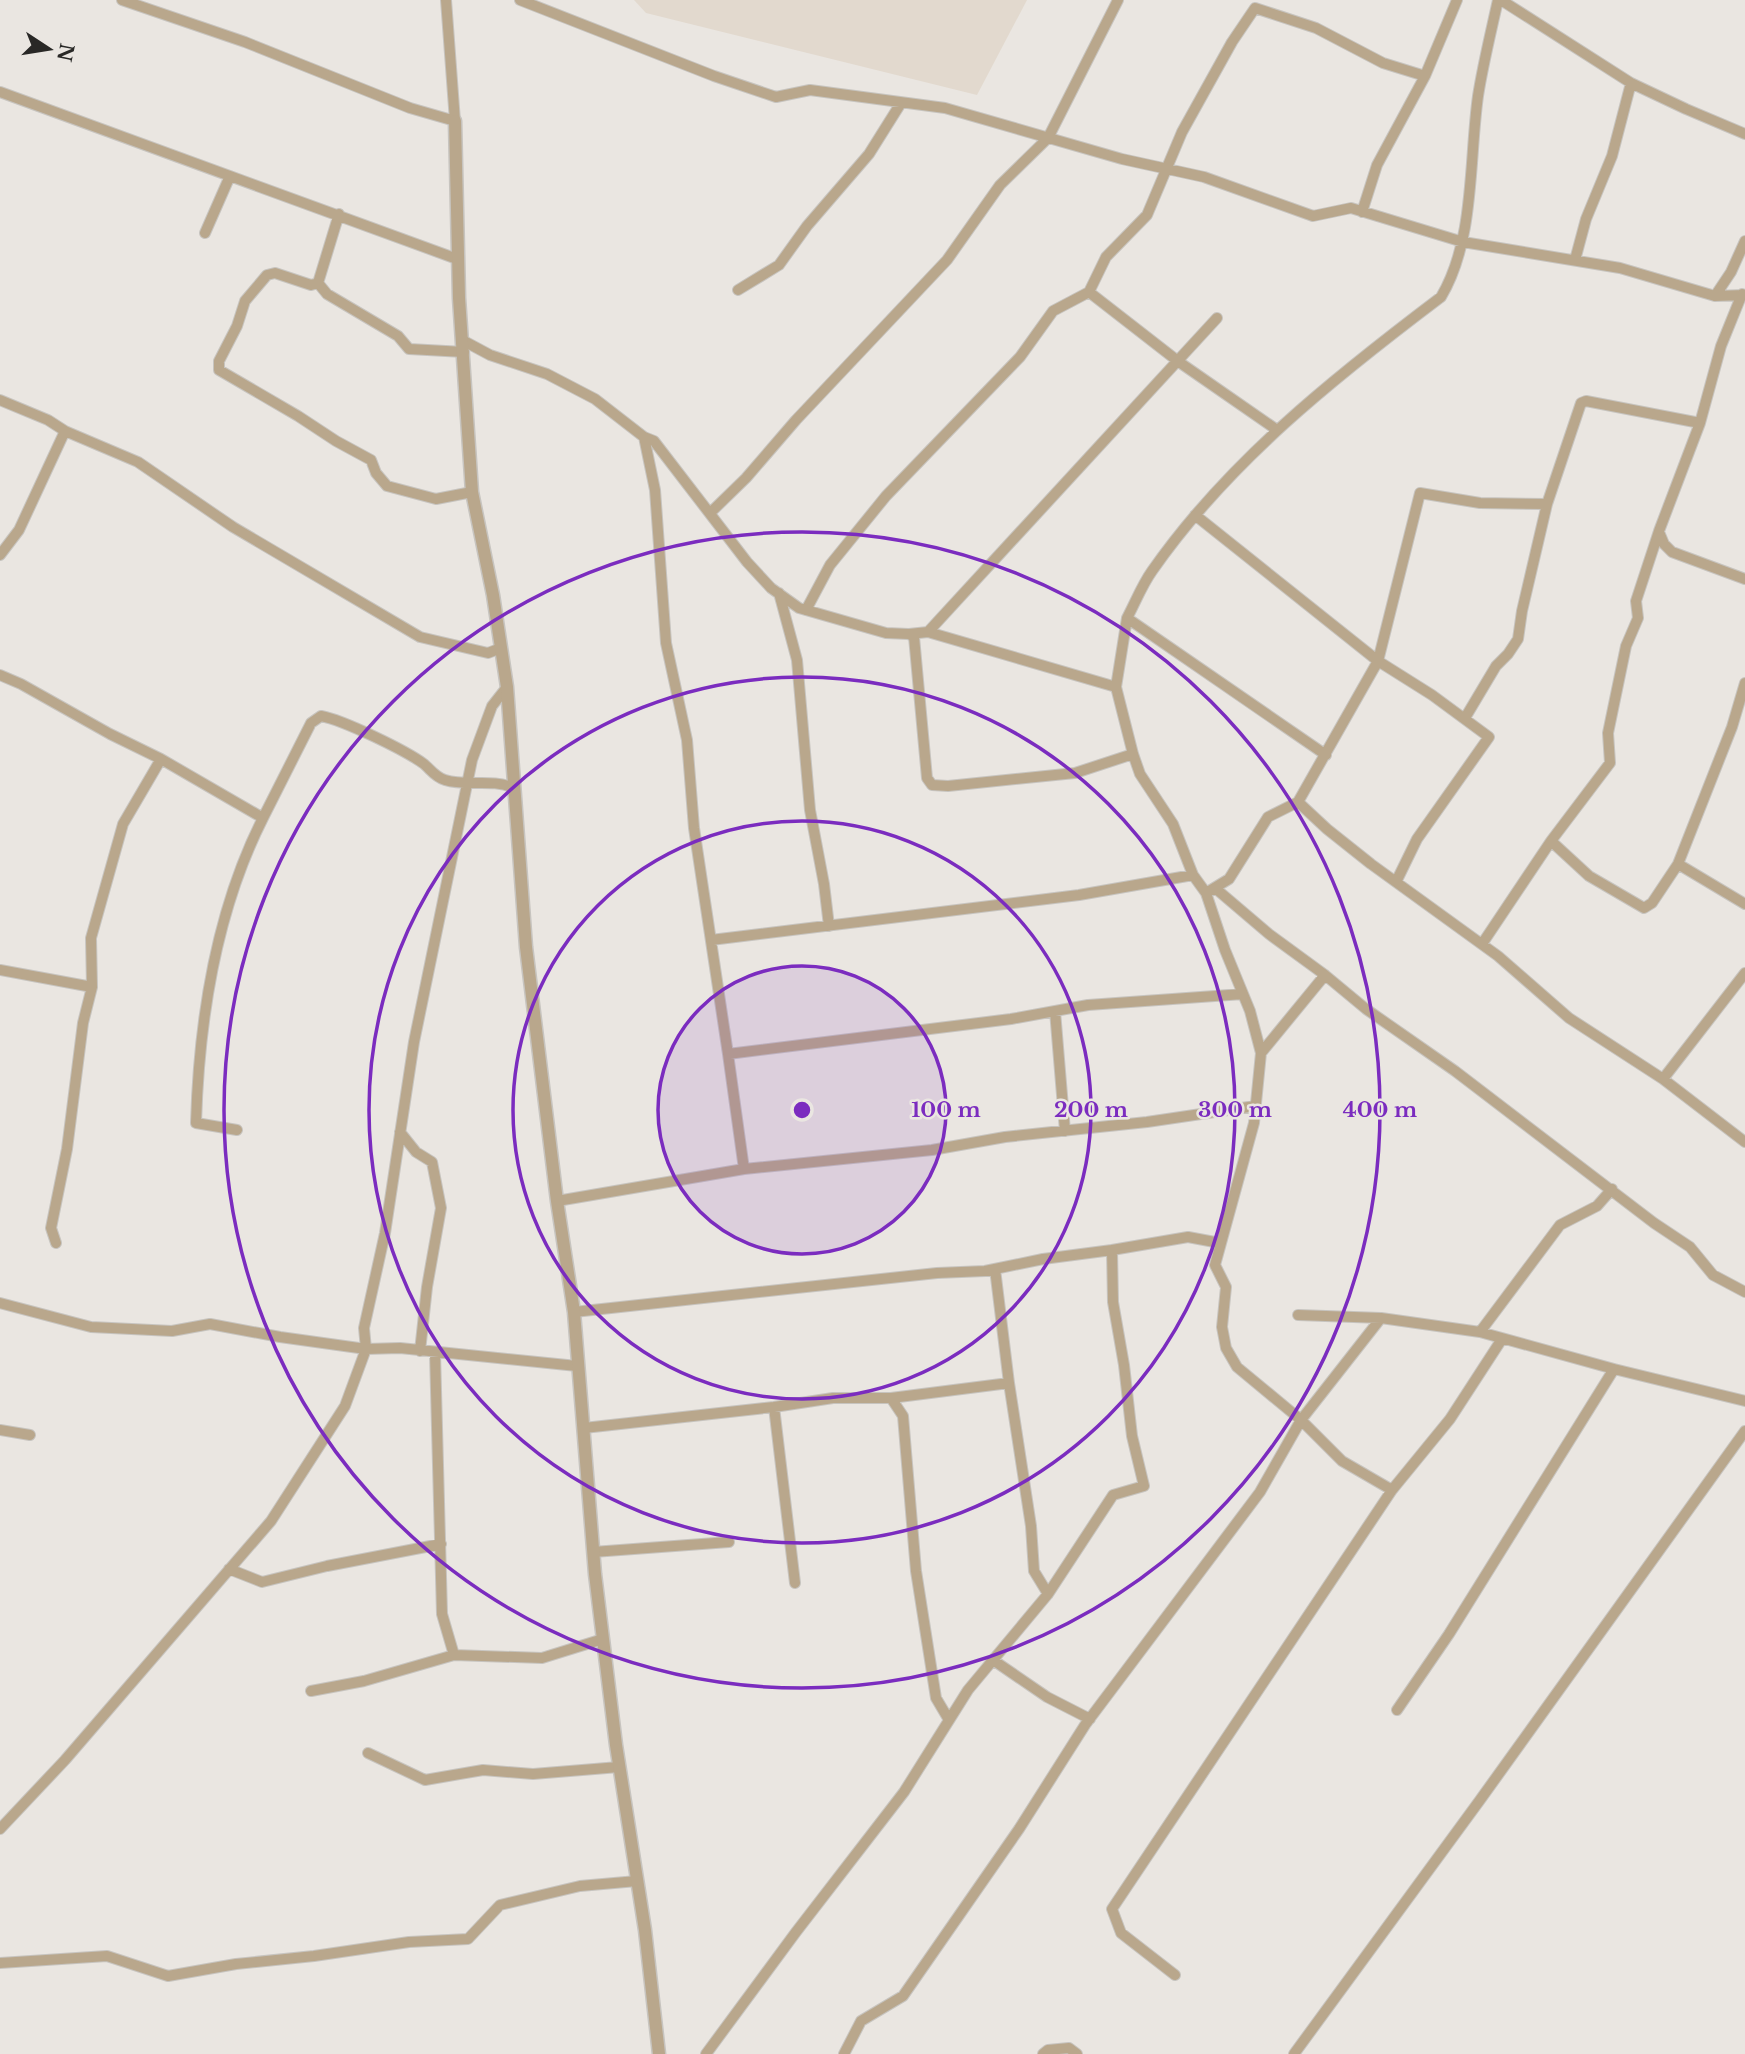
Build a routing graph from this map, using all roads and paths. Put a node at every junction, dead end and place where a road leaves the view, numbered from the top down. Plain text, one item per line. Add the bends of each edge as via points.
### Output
1 (122, 0) edge
2 (446, 0) edge
3 (520, 0) edge
4 (1118, 0) edge
5 (1457, 0) edge
6 (1500, 0) edge
7 (1425, 76) junction
8 (1631, 83) junction
9 (0, 92) edge
10 (901, 103) junction
11 (455, 121) junction
12 (1745, 134) edge
13 (1048, 138) junction
14 (1165, 168) junction
15 (230, 176) junction
16 (1362, 212) junction
17 (340, 214) junction
18 (205, 233) dead end
19 (1745, 241) edge
20 (1463, 242) junction
21 (457, 259) junction
22 (1575, 260) junction
23 (318, 283) junction
24 (737, 290) dead end
25 (1089, 292) junction
26 (1744, 295) edge
27 (1715, 296) junction
28 (1217, 318) dead end
29 (463, 346) junction
30 (1179, 362) junction
31 (0, 400) edge
32 (1700, 423) junction
33 (1277, 430) junction
34 (65, 431) junction
35 (644, 437) junction
36 (472, 492) junction
37 (1547, 504) junction
38 (710, 513) junction
39 (1195, 515) junction
40 (1659, 531) junction
41 (0, 555) edge
42 (1745, 579) edge
43 (779, 593) junction
44 (806, 610) junction
45 (1127, 618) junction
46 (928, 632) junction
47 (909, 634) junction
48 (501, 648) junction
49 (1378, 661) junction
50 (0, 675) edge
51 (1745, 683) edge
52 (507, 687) junction
53 (1116, 687) junction
54 (1465, 718) junction
55 (1133, 754) junction
56 (1326, 755) junction
57 (161, 760) junction
58 (467, 783) junction
59 (514, 788) junction
60 (1298, 802) junction
61 (263, 817) junction
62 (1550, 841) junction
63 (1678, 864) junction
64 (1193, 875) junction
65 (1396, 880) junction
66 (1210, 890) junction
67 (1745, 904) edge
68 (829, 926) junction
69 (711, 940) junction
70 (1482, 944) junction
71 (0, 970) edge
72 (1745, 973) edge
73 (1325, 975) junction
74 (92, 987) junction
75 (1243, 994) junction
76 (1055, 1011) junction
77 (1261, 1053) junction
78 (728, 1054) junction
79 (1663, 1079) junction
80 (1255, 1106) junction
81 (237, 1130) dead end
82 (1065, 1131) junction
83 (400, 1132) junction
84 (1745, 1142) edge
85 (744, 1169) junction
86 (1612, 1189) junction
87 (557, 1200) junction
88 (56, 1243) dead end
89 (1220, 1243) junction
90 (1112, 1250) junction
91 (995, 1269) junction
92 (1745, 1292) edge
93 (0, 1303) edge
94 (574, 1312) junction
95 (1298, 1315) dead end
96 (1381, 1318) junction
97 (1480, 1332) junction
98 (1502, 1339) junction
99 (366, 1349) junction
100 (421, 1351) junction
101 (435, 1353) junction
102 (577, 1366) junction
103 (1614, 1369) junction
104 (1009, 1382) junction
105 (891, 1398) junction
106 (1745, 1401) edge
107 (774, 1407) junction
108 (1301, 1420) junction
109 (584, 1427) junction
110 (0, 1430) edge
111 (1745, 1431) edge
112 (30, 1435) dead end
113 (1392, 1490) junction
114 (729, 1542) dead end
115 (441, 1544) junction
116 (593, 1552) junction
117 (229, 1569) junction
118 (795, 1583) dead end
119 (1048, 1594) junction
120 (603, 1639) junction
121 (454, 1655) junction
122 (993, 1660) junction
123 (311, 1691) dead end
124 (1396, 1710) dead end
125 (1090, 1719) junction
126 (949, 1720) junction
127 (368, 1753) dead end
128 (620, 1767) junction
129 (0, 1829) edge
130 (637, 1881) junction
131 (0, 1964) edge
132 (1175, 1976) dead end
133 (659, 2054) edge
134 (706, 2054) edge
135 (844, 2054) edge
136 (1043, 2054) edge
137 (1077, 2054) edge
138 (1293, 2054) edge

1 - 11 street
2 - 11 street
3 - 10 street via 776,97 810,90
4 - 13 street
5 - 7 street
6 - 8 street
6 - 20 street via 1478,95
7 - 14 street via 1383,63 1316,27 1255,8
7 - 16 street via 1377,165
8 - 12 street
8 - 22 street via 1612,156
9 - 15 street
10 - 13 street via 944,108
10 - 24 street via 870,154 779,265
11 - 21 street
13 - 14 street
13 - 38 street via 1000,185 947,260
14 - 16 street via 1313,216 1351,208
14 - 25 street via 1147,215 1106,257
15 - 17 street
15 - 18 street
16 - 20 street
17 - 21 street
17 - 23 street
19 - 27 street
20 - 22 street
20 - 33 street via 1441,297 1356,361
21 - 29 street
22 - 27 street
23 - 29 street via 327,294 398,336 409,349
23 - 36 street via 267,275 245,301 219,370 370,460 387,486 436,499
25 - 30 street
25 - 44 street via 1053,311 1020,357 886,496 830,565
26 - 27 street
26 - 32 street via 1721,346
28 - 30 street
29 - 35 street via 547,374 595,399
29 - 36 street
30 - 33 street
30 - 46 street
31 - 34 street via 48,419
32 - 37 street via 1581,403
32 - 40 street
33 - 39 street
34 - 41 street via 19,530
34 - 48 street via 138,462 233,527 420,637 488,653
35 - 38 street via 654,442
35 - 69 street via 655,490 666,643 687,740 694,828
36 - 48 street
37 - 49 street via 1480,503 1420,494
37 - 54 street via 1518,639
38 - 43 street via 747,562
39 - 45 street via 1150,573
39 - 49 street
40 - 42 street via 1672,552
40 - 62 street via 1636,601 1638,618 1626,646 1608,733 1610,763
43 - 44 street
43 - 68 street via 797,660 810,810
44 - 47 street via 886,633
45 - 53 street
45 - 56 street
46 - 47 street
46 - 53 street
47 - 55 street via 914,637 927,778 932,785 1075,773
48 - 52 street
49 - 54 street
49 - 56 street
50 - 57 street
51 - 63 street
52 - 58 street via 492,706
52 - 59 street
53 - 55 street
54 - 65 street via 1489,737 1417,839
55 - 64 street via 1140,774 1173,824
56 - 60 street
57 - 61 street
57 - 74 street via 123,824 90,938
58 - 59 street via 491,782
58 - 61 street via 435,776 423,764 369,734 321,716 311,723
58 - 83 street
59 - 87 street via 526,947
60 - 65 street
60 - 66 street via 1268,817 1229,879
61 - 81 street via 225,911 197,1072 196,1123
62 - 63 street via 1589,876 1644,908
62 - 70 street
63 - 67 street
64 - 66 street
64 - 68 street via 1079,895
65 - 70 street
66 - 73 street
66 - 75 street via 1211,908
68 - 69 street
69 - 78 street
70 - 79 street via 1569,1018
71 - 74 street
72 - 79 street
73 - 77 street
73 - 86 street
74 - 88 street via 51,1228
75 - 76 street
75 - 77 street
76 - 78 street
76 - 82 street
77 - 80 street
78 - 85 street
79 - 84 street
80 - 82 street
80 - 89 street
82 - 85 street
83 - 99 street via 364,1328
83 - 100 street via 416,1152 432,1162 441,1208
85 - 87 street
86 - 92 street via 1690,1247 1713,1275
86 - 97 street via 1597,1206 1560,1225
87 - 94 street
89 - 90 street via 1188,1237
89 - 108 street via 1214,1265 1226,1287 1222,1327 1226,1348 1237,1367
90 - 91 street
90 - 119 street via 1113,1302 1132,1436 1144,1486 1113,1495
91 - 94 street
91 - 104 street
93 - 99 street via 91,1327 172,1331 210,1324
94 - 102 street
95 - 96 street
96 - 97 street
96 - 108 street
97 - 98 street
98 - 103 street
98 - 113 street via 1450,1419
99 - 100 street
99 - 117 street via 345,1406 271,1521
100 - 101 street
101 - 102 street
101 - 115 street
102 - 109 street
103 - 106 street
103 - 124 street via 1449,1634
104 - 105 street
104 - 119 street via 1034,1570
105 - 107 street via 833,1398
105 - 126 street via 903,1416 916,1571 936,1698
107 - 109 street
107 - 118 street
108 - 113 street via 1342,1461
108 - 125 street via 1260,1492
109 - 116 street
110 - 112 street
111 - 138 street
113 - 132 street via 1112,1909 1121,1933
114 - 116 street
115 - 117 street via 262,1582
115 - 121 street via 442,1614
116 - 120 street
117 - 129 street
119 - 122 street
120 - 121 street via 542,1658
120 - 128 street
121 - 123 street
122 - 125 street via 1047,1697
122 - 126 street
125 - 135 street via 902,1996 861,2021
126 - 134 street via 905,1792
127 - 128 street via 425,1780 483,1770 533,1774
128 - 130 street
130 - 131 street via 580,1886 500,1905 468,1939 409,1942 168,1976 107,1956
130 - 133 street
136 - 137 street via 1069,2048

